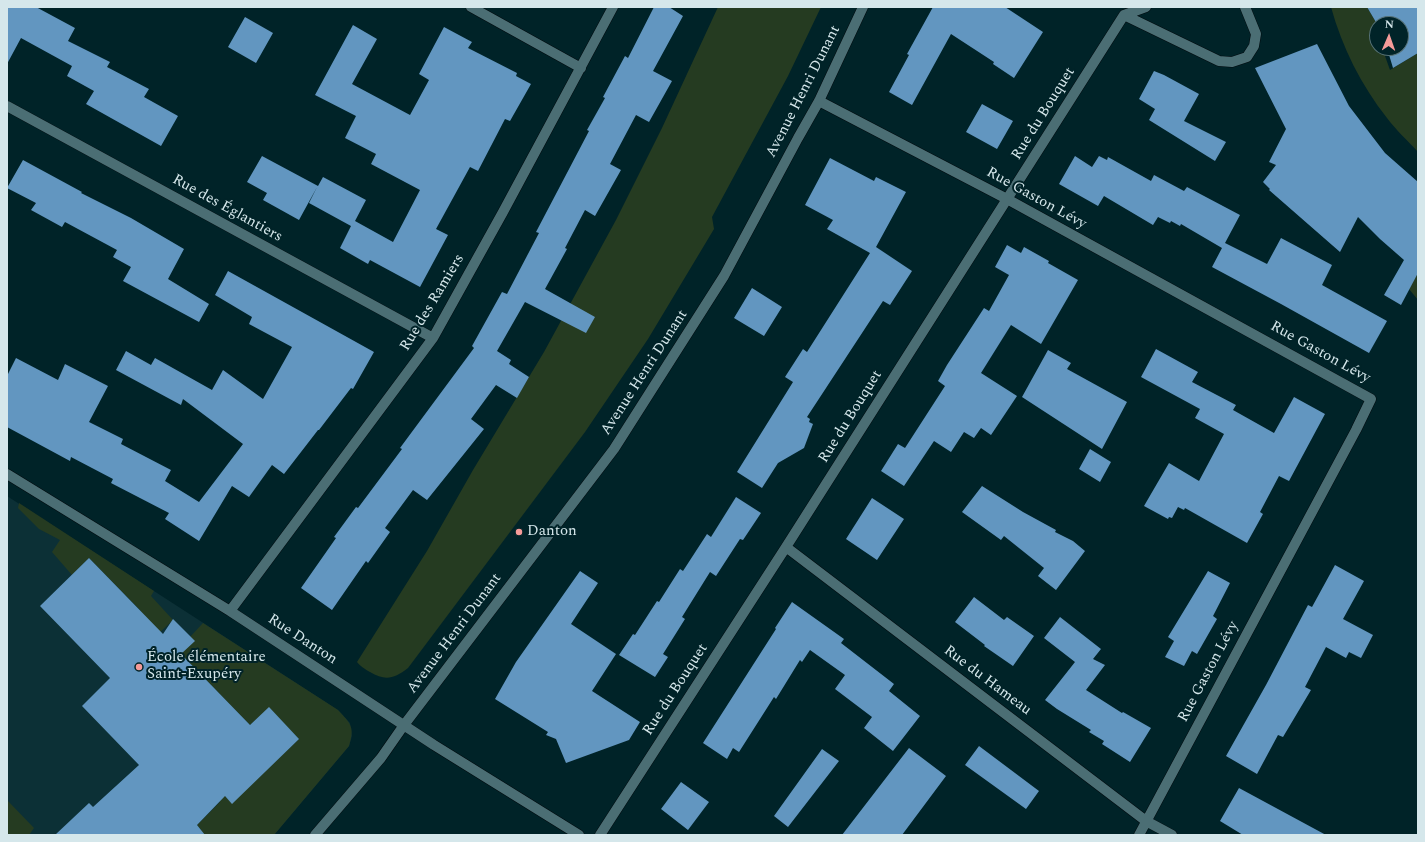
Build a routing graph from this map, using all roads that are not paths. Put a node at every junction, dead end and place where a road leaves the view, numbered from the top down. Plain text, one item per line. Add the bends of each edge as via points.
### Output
1 (471, 7) edge
2 (613, 7) edge
3 (864, 7) edge
4 (1146, 7) edge
5 (1245, 7) edge
6 (1124, 15) junction
7 (580, 68) junction
8 (819, 102) junction
9 (7, 106) edge
10 (1007, 199) junction
11 (433, 338) junction
12 (7, 474) edge
13 (786, 547) junction
14 (230, 611) junction
15 (404, 725) junction
16 (1146, 821) junction
17 (316, 835) edge
18 (579, 835) edge
19 (600, 835) edge
20 (1139, 835) edge
21 (1172, 835) edge

1 - 7 street
2 - 7 street, Rue des Ramiers
3 - 8 street, Avenue Henri Dunant
4 - 6 street
5 - 6 street via 1256,34 1254,46 1247,57 1232,62 1219,61
6 - 10 street, Rue du Bouquet
7 - 11 street, Rue des Ramiers
8 - 10 street, Rue Gaston Lévy
8 - 15 street, Avenue Henri Dunant via 724,276 614,449
9 - 11 street, Rue des Églantiers
10 - 13 street, Rue du Bouquet
10 - 16 street, Rue Gaston Lévy via 1371,399
11 - 14 street, Rue des Ramiers
12 - 14 street, Rue Danton
13 - 16 street, Rue du Hameau
13 - 19 street, Rue du Bouquet
14 - 15 street, Rue Danton
15 - 17 street, Avenue Henri Dunant via 381,758
15 - 18 street, Rue Danton
16 - 20 street, Rue Gaston Lévy
16 - 21 street, Rue du Hameau

